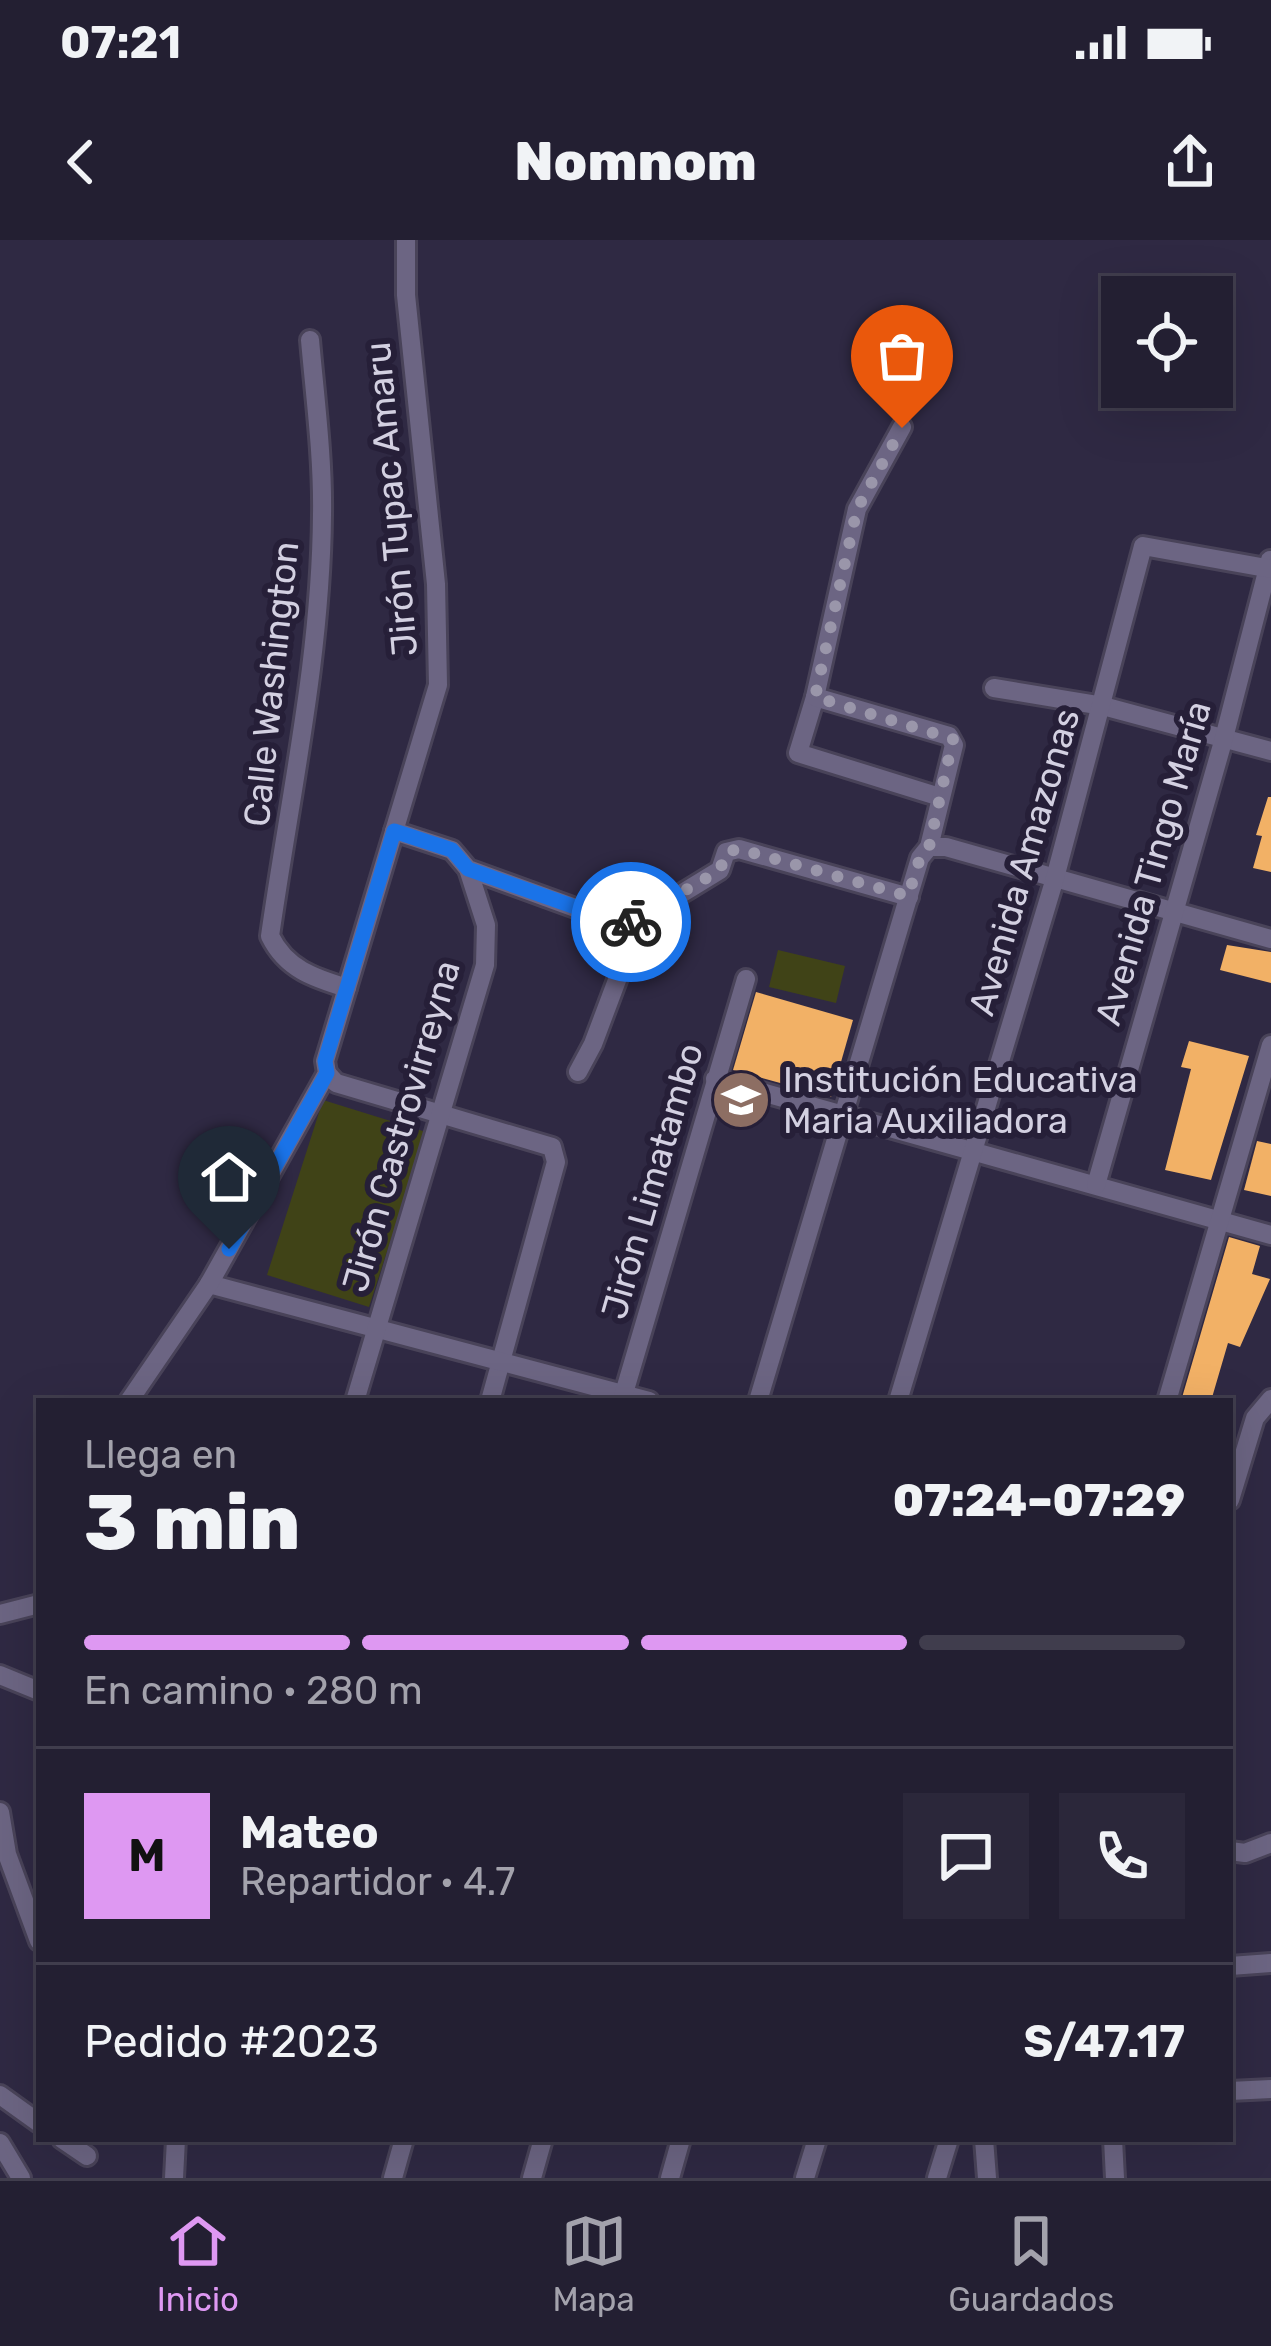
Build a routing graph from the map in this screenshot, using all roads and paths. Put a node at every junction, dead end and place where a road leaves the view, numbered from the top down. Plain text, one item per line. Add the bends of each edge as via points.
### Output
1 (406, 240) edge
2 (310, 340) dead end
3 (902, 428) dead end
4 (1270, 565) edge
5 (994, 688) dead end
6 (815, 697) junction
7 (1103, 706) junction
8 (1224, 738) junction
9 (1271, 751) edge
10 (940, 797) junction
11 (394, 831) junction
12 (929, 847) junction
13 (468, 869) junction
14 (1055, 878) junction
15 (908, 896) junction
16 (1174, 911) junction
17 (640, 919) junction
18 (1271, 939) edge
19 (746, 979) dead end
20 (347, 988) junction
21 (1271, 1045) edge
22 (578, 1072) dead end
23 (327, 1073) junction
24 (715, 1079) junction
25 (441, 1112) junction
26 (846, 1113) junction
27 (974, 1150) junction
28 (1096, 1185) junction
29 (1221, 1221) junction
30 (1271, 1235) edge
31 (209, 1284) junction
32 (377, 1326) junction
33 (502, 1359) junction
34 (623, 1397) edge
35 (131, 1398) edge
36 (356, 1398) edge
37 (491, 1398) edge
38 (759, 1398) edge
39 (899, 1398) edge
40 (1168, 1398) edge
41 (1271, 1400) edge
42 (1233, 1490) edge
43 (36, 1605) edge
44 (0, 1614) edge
45 (0, 1675) edge
46 (36, 1690) edge
47 (0, 1812) edge
48 (1271, 1843) edge
49 (1233, 1851) edge
50 (36, 1933) edge
51 (1271, 1963) edge
52 (1233, 1966) edge
53 (1271, 2089) edge
54 (1233, 2091) edge
55 (1, 2101) edge
56 (36, 2121) edge
57 (66, 2142) edge
58 (176, 2142) edge
59 (403, 2142) edge
60 (542, 2142) edge
61 (680, 2142) edge
62 (816, 2142) edge
63 (948, 2142) edge
64 (985, 2142) edge
65 (1112, 2142) edge
66 (0, 2143) edge
67 (87, 2156) dead end
68 (21, 2178) edge
69 (174, 2178) edge
70 (393, 2178) edge
71 (532, 2178) edge
72 (670, 2178) edge
73 (805, 2178) edge
74 (937, 2178) edge
75 (987, 2178) edge
76 (1115, 2178) edge

1 - 11 street, Jirón Tupac Amaru via 439,663
2 - 20 street, Calle Washington via 319,572 303,745 270,936 308,976
3 - 6 street via 857,509
4 - 7 street, Avenida Amazonas via 1143,546
4 - 8 street, Avenida Tingo María
5 - 7 street
6 - 10 street via 950,736
6 - 10 street via 801,757
7 - 8 street
7 - 14 street, Avenida Amazonas
8 - 9 street
8 - 16 street, Avenida Tingo María
10 - 12 street
11 - 13 street via 452,850
11 - 20 street, Jirón Tupac Amaru
12 - 14 street
12 - 15 street
13 - 17 street via 605,925
13 - 25 street, Jirón Castrovirreyna via 486,925 485,965
14 - 16 street
14 - 27 street, Avenida Amazonas
15 - 17 street via 739,849 726,852 720,870
15 - 26 street
16 - 18 street
16 - 28 street, Avenida Tingo María
17 - 22 street
19 - 24 street, Jirón Limatambo
20 - 23 street, Jirón Tupac Amaru
21 - 29 street
23 - 25 street via 336,1083
23 - 31 street, Jirón Tupac Amaru
24 - 26 street
24 - 34 street, Jirón Limatambo
25 - 32 street, Jirón Castrovirreyna
25 - 33 street via 552,1147 556,1162
26 - 27 street
26 - 38 street
27 - 28 street
27 - 39 street, Avenida Amazonas
28 - 29 street
29 - 30 street
29 - 40 street
31 - 32 street
31 - 35 street, Jirón Tupac Amaru
32 - 33 street
32 - 36 street, Jirón Castrovirreyna
33 - 34 street
33 - 37 street
41 - 42 street via 1255,1418
43 - 44 street
45 - 46 street
47 - 50 street
48 - 49 street
51 - 52 street
53 - 54 street
55 - 56 street
57 - 67 street
58 - 69 street
59 - 70 street
60 - 71 street
61 - 72 street
62 - 73 street
63 - 74 street
64 - 75 street
65 - 76 street
66 - 68 street

